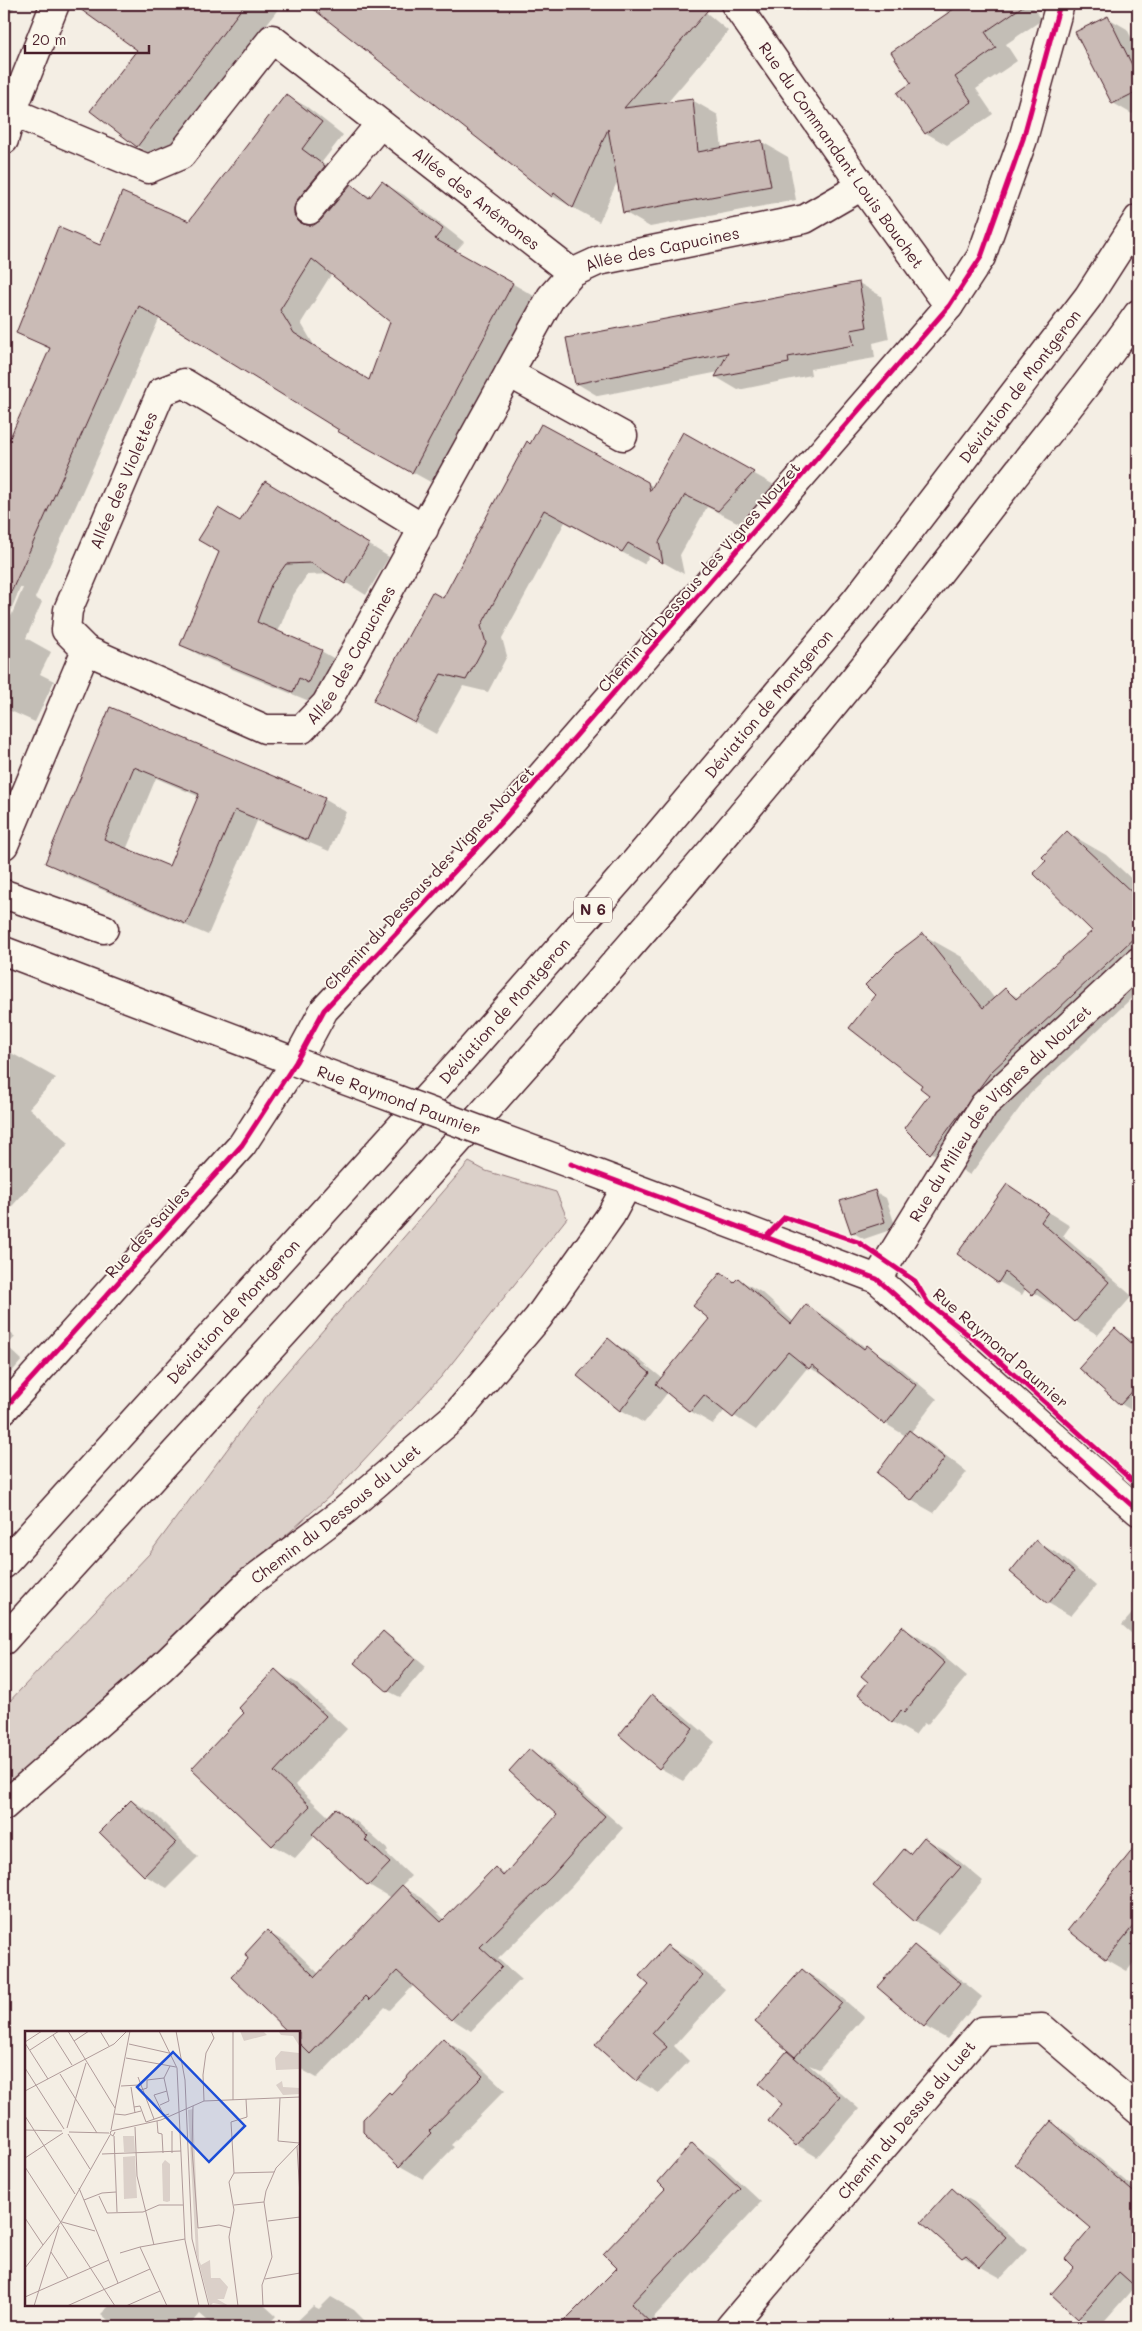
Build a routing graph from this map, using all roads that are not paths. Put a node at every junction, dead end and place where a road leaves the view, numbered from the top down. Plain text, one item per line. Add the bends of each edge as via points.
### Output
1 (55, 4) edge
2 (735, 4) edge
3 (1060, 4) edge
4 (12, 112) junction
5 (380, 124) junction
6 (4, 140) edge
7 (862, 186) junction
8 (309, 210) dead end
9 (1138, 219) edge
10 (572, 273) junction
11 (950, 306) junction
12 (1138, 314) edge
13 (509, 373) junction
14 (623, 436) dead end
15 (424, 529) junction
16 (86, 650) junction
17 (4, 845) edge
18 (4, 894) edge
19 (104, 929) dead end
20 (4, 951) edge
21 (1138, 962) edge
22 (296, 1062) junction
23 (626, 1185) junction
24 (877, 1279) junction
25 (4, 1409) edge
26 (1138, 1511) edge
27 (4, 1564) edge
28 (4, 1640) edge
29 (4, 1806) edge
30 (1138, 2110) edge
31 (730, 2327) edge

1 - 4 street
2 - 7 street, Rue du Commandant Louis Bouchet
3 - 11 street, Chemin du Dessous des Vignes Nouzet via 1023,139 981,257
4 - 5 street, Allée des Anémones via 148,169 181,155 272,39
4 - 6 street
5 - 8 street
5 - 10 street, Allée des Anémones
7 - 10 street, Allée des Capucines via 805,219 598,261
7 - 11 street, Rue du Commandant Louis Bouchet
9 - 27 street, Déviation de Montgeron / N 6 via 1088,298 837,623 474,1046
10 - 13 street, Allée des Capucines via 551,297
11 - 22 street, Chemin du Dessous des Vignes Nouzet via 503,820 324,1010
12 - 28 street via 893,633 678,891 436,1165
13 - 14 street
13 - 15 street, Allée des Capucines
15 - 16 street, Allée des Capucines via 326,704 302,729 265,728
15 - 16 street, Allée des Violettes via 184,383 161,392 68,610 66,630
16 - 17 street
18 - 19 street
20 - 22 street, Rue Raymond Paumier
21 - 24 street, Rue du Milieu des Vignes du Nouzet via 984,1105
22 - 23 street, Rue Raymond Paumier, bridge
22 - 25 street, Rue des Saules via 242,1145
23 - 24 street, Rue Raymond Paumier
23 - 29 street, Chemin du Dessous du Luet via 611,1215 538,1318 455,1416 344,1511 250,1582 161,1668
24 - 26 street, Rue Raymond Paumier
30 - 31 street, Chemin du Dessus du Luet via 1042,2028 982,2031

